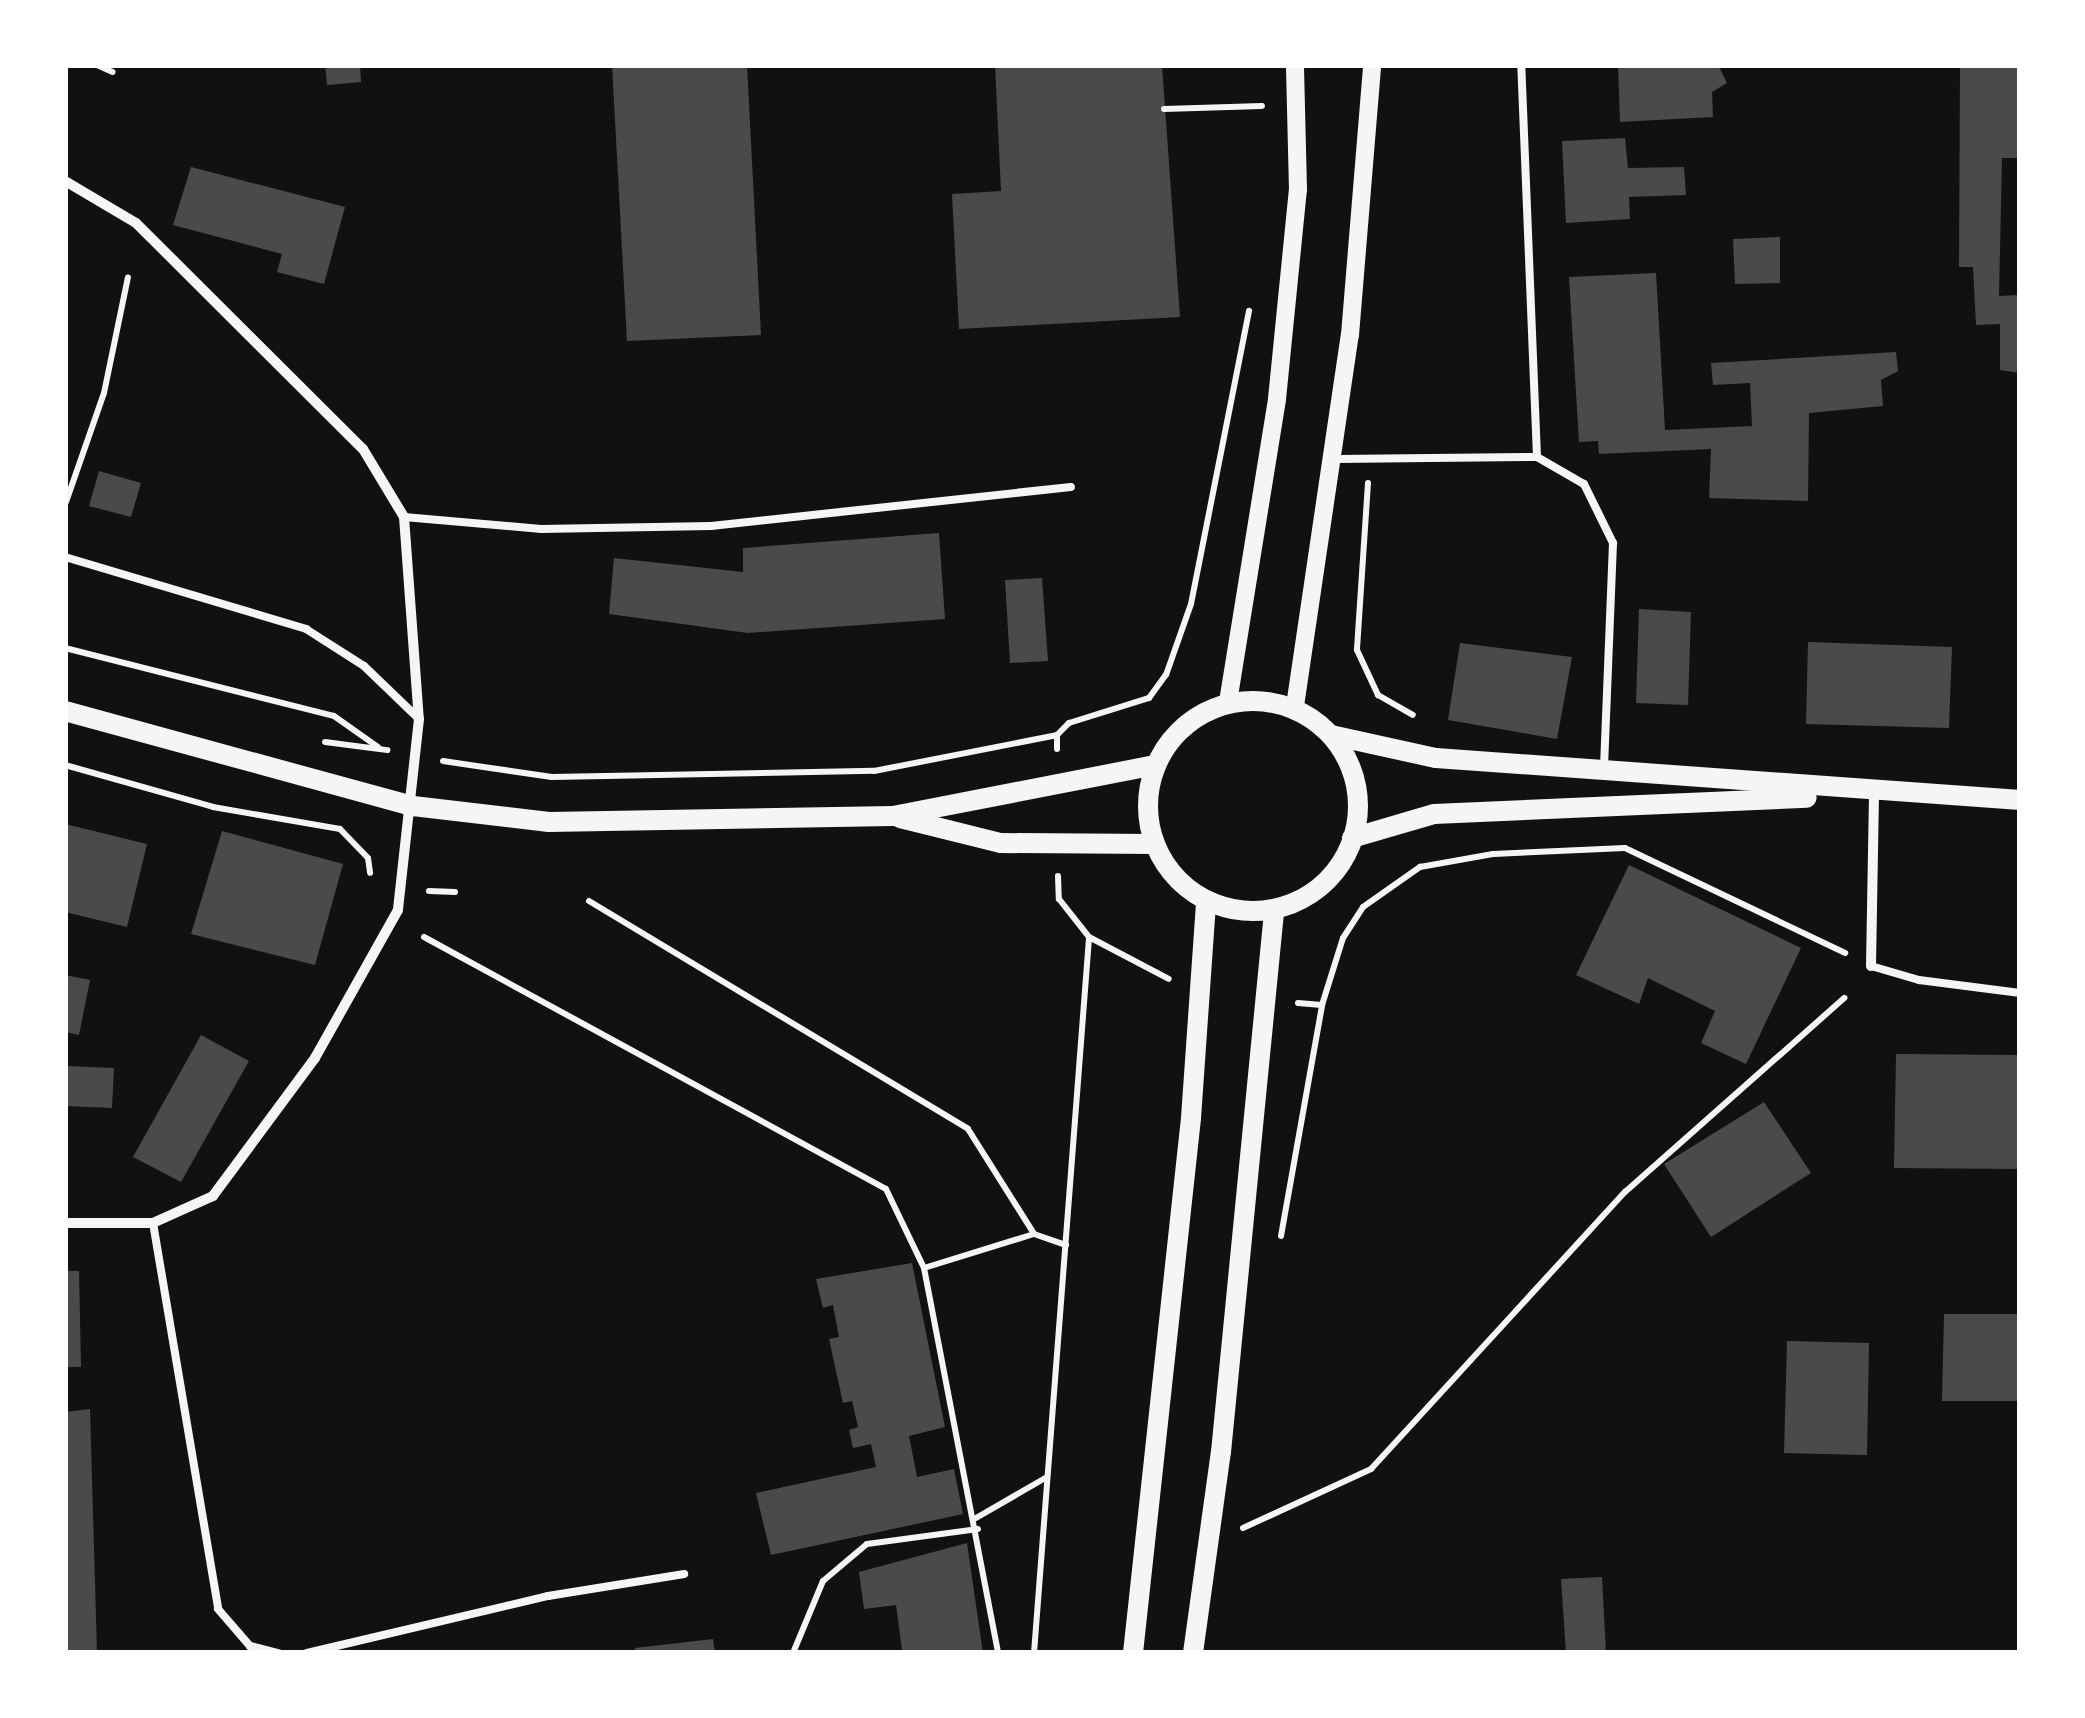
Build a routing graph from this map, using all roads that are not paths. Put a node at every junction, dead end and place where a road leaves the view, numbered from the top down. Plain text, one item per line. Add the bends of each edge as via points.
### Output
1 (1296, 65) edge
2 (1372, 65) edge
3 (1520, 65) edge
4 (65, 181) edge
5 (1538, 457) junction
6 (1331, 459) junction
7 (1070, 487) dead end
8 (404, 517) junction
9 (65, 557) edge
10 (1228, 702) junction
11 (1295, 706) junction
12 (65, 710) edge
13 (418, 719) junction
14 (1331, 736) junction
15 (1156, 765) junction
16 (1604, 770) junction
17 (1874, 794) junction
18 (2020, 800) edge
19 (413, 806) junction
20 (893, 816) junction
21 (1352, 838) junction
22 (1155, 844) junction
23 (1206, 901) junction
24 (1274, 912) junction
25 (1871, 966) joint
26 (2020, 993) edge
27 (65, 1223) edge
28 (153, 1223) junction
29 (684, 1574) dead end
30 (279, 1653) edge
31 (308, 1653) edge
32 (1133, 1653) edge
33 (1192, 1653) edge

1 - 10 street via 1298,190 1277,399
2 - 6 street via 1366,200
3 - 5 lane
4 - 8 street via 150,237 363,449
5 - 6 lane
5 - 16 lane via 1584,484 1612,544
6 - 11 street
7 - 8 lane via 711,526 541,530
8 - 13 street
9 - 13 lane via 306,629 364,666
10 - 11 main road via 1262,698
10 - 15 main road via 1173,736
11 - 14 main road
12 - 19 main road
13 - 19 street
14 - 16 main road via 1436,758
14 - 21 main road via 1350,771
15 - 20 main road
15 - 22 main road via 1148,804
16 - 17 main road
17 - 18 main road
17 - 21 main road via 1434,814
17 - 25 street
19 - 20 main road via 549,822
19 - 28 street via 403,890 315,1058 213,1196
20 - 22 main road via 1000,843
21 - 24 main road via 1341,871 1311,898
22 - 23 main road via 1167,867
23 - 24 main road via 1239,912
23 - 32 main road via 1191,1118
24 - 33 main road via 1260,998 1221,1452
25 - 26 lane via 1919,980
27 - 28 street
28 - 30 lane via 218,1608 250,1646
29 - 31 lane via 548,1596

